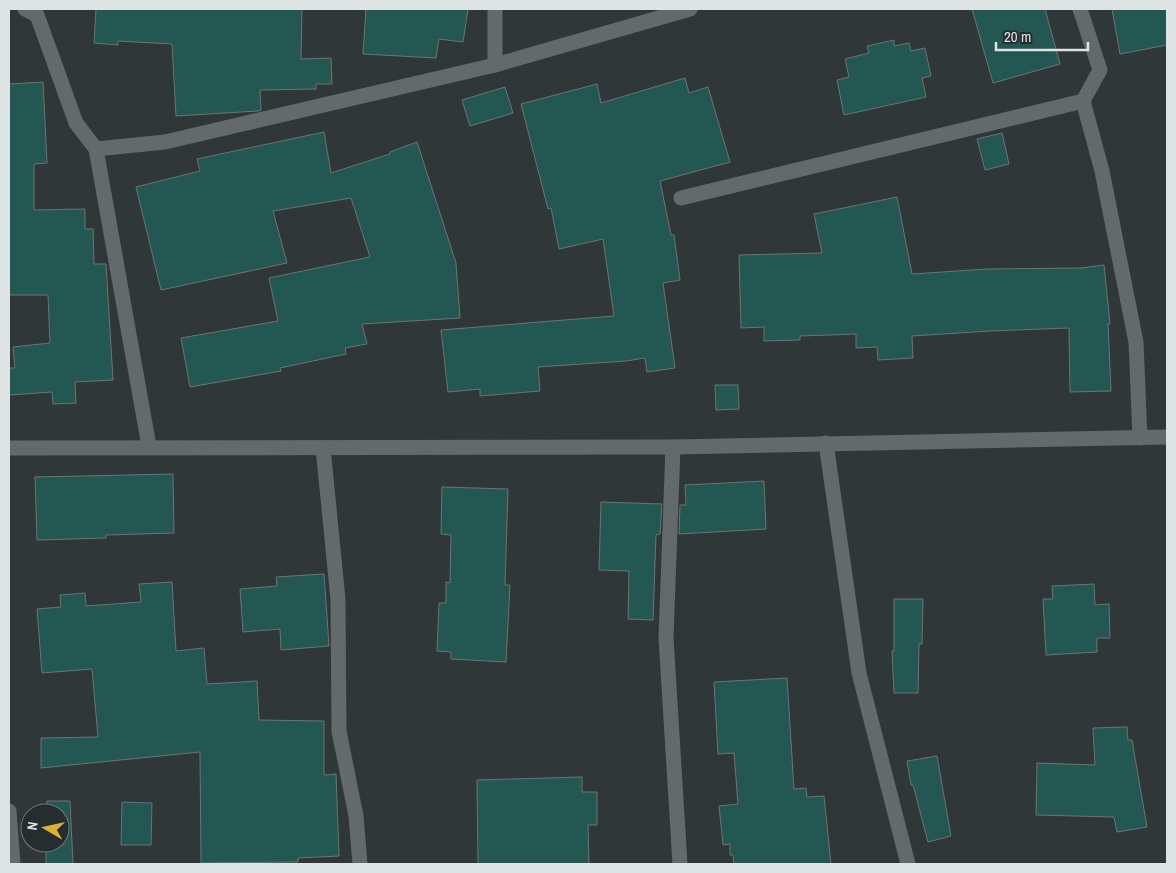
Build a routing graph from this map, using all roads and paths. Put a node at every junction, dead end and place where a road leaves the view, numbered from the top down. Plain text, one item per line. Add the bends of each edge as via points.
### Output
1 (25, 9) edge
2 (495, 9) edge
3 (690, 9) edge
4 (1080, 9) edge
5 (495, 65) junction
6 (1083, 101) junction
7 (96, 149) junction
8 (681, 198) dead end
9 (1167, 437) edge
10 (1140, 438) junction
11 (826, 443) junction
12 (149, 446) junction
13 (9, 448) edge
14 (323, 448) junction
15 (673, 448) junction
16 (9, 811) edge
17 (13, 864) edge
18 (360, 864) edge
19 (680, 864) edge
20 (908, 864) edge

1 - 7 street via 37,15 76,123
2 - 5 street
3 - 5 street
4 - 6 street via 1100,70
5 - 7 street via 165,142
6 - 8 street
6 - 10 street via 1102,171 1136,342
7 - 12 street
9 - 10 street
10 - 11 street
11 - 15 street
11 - 20 street via 859,673
12 - 13 street
12 - 14 street
14 - 15 street
14 - 18 street via 338,599 339,731 356,816
15 - 19 street via 666,638
16 - 17 street

